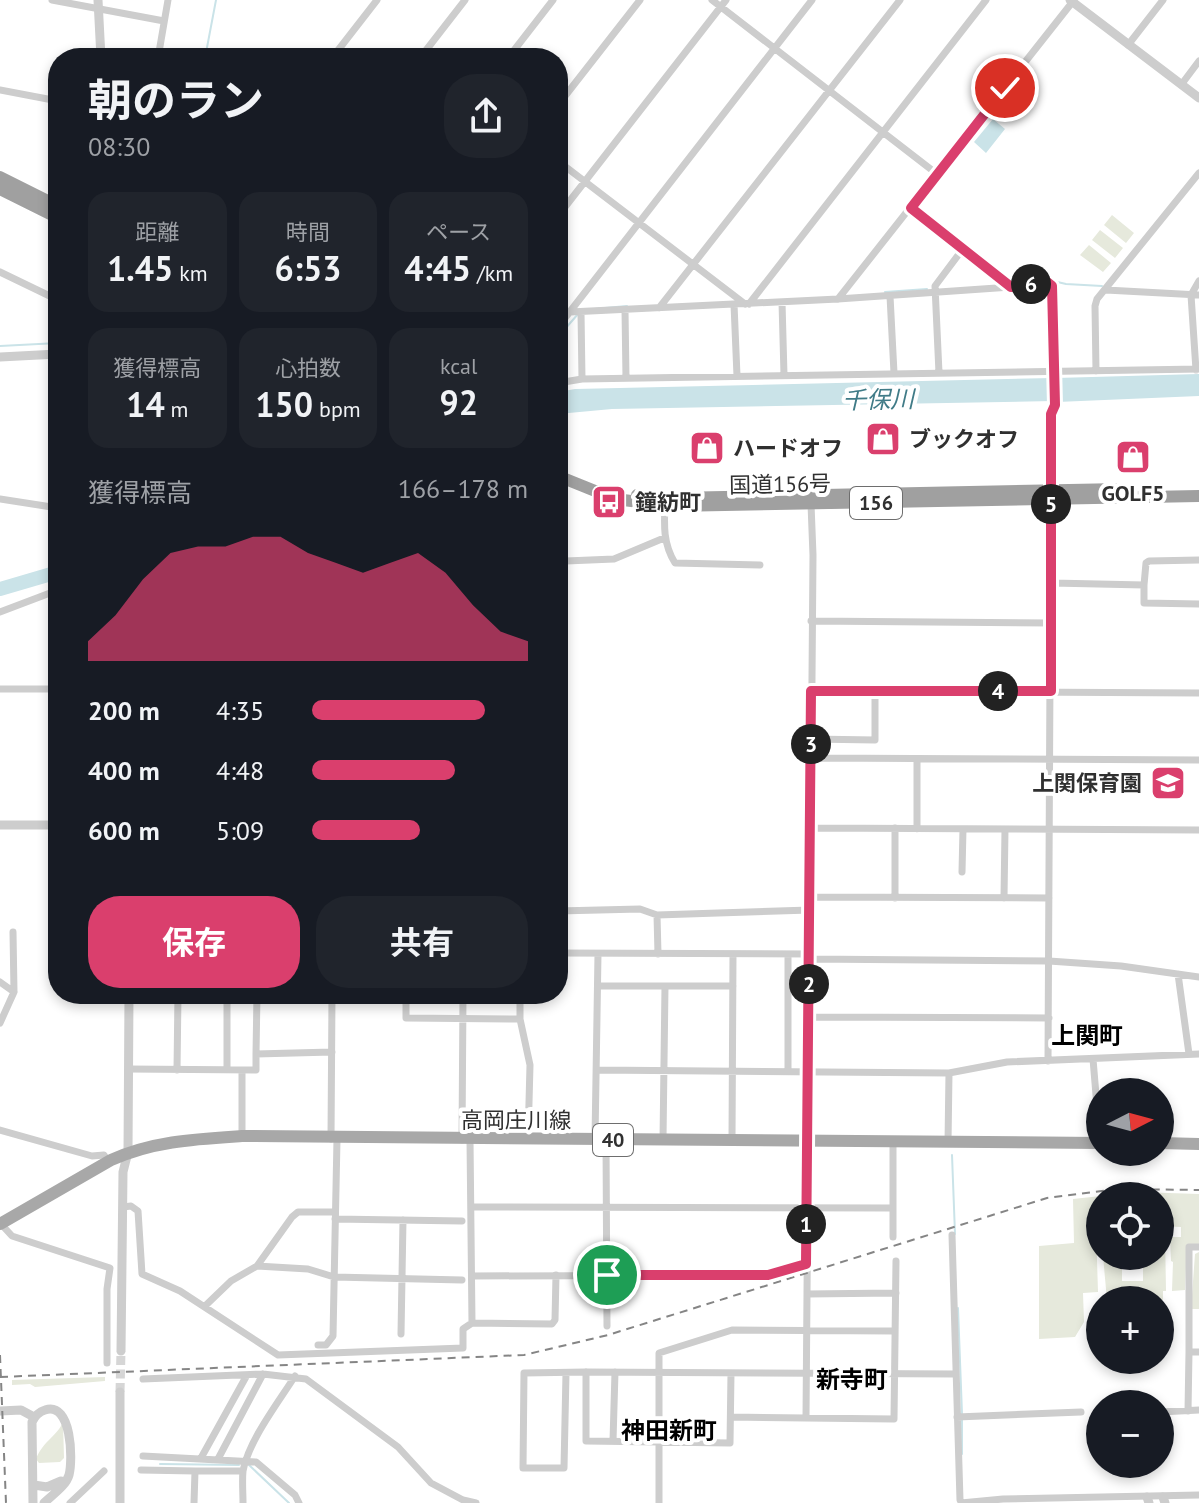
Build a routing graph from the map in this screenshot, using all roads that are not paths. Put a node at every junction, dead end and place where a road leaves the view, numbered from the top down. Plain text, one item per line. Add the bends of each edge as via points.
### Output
1 (52, 0) edge
2 (168, 0) edge
3 (377, 0) edge
4 (465, 0) edge
5 (553, 0) edge
6 (640, 0) edge
7 (712, 0) edge
8 (812, 0) edge
9 (900, 0) edge
10 (986, 0) edge
11 (1163, 0) edge
12 (1072, 1) edge
13 (724, 3) edge
14 (98, 5) edge
15 (164, 21) junction
16 (1128, 45) junction
17 (100, 48) edge
18 (160, 48) edge
19 (340, 48) edge
20 (430, 48) edge
21 (516, 48) edge
22 (774, 49) junction
23 (1199, 61) edge
24 (1181, 85) junction
25 (0, 90) edge
26 (828, 91) junction
27 (568, 92) edge
28 (1199, 98) edge
29 (48, 99) edge
30 (882, 133) junction
31 (568, 168) edge
32 (1199, 173) edge
33 (937, 174) junction
34 (0, 177) edge
35 (585, 181) junction
36 (0, 189) edge
37 (48, 201) edge
38 (568, 203) edge
39 (911, 208) junction
40 (48, 213) edge
41 (639, 222) junction
42 (962, 250) junction
43 (693, 265) junction
44 (0, 272) edge
45 (1199, 281) edge
46 (1011, 287) junction
47 (1108, 287) junction
48 (935, 293) junction
49 (1193, 294) edge
50 (48, 295) edge
51 (890, 296) junction
52 (838, 299) junction
53 (782, 302) junction
54 (734, 304) junction
55 (747, 304) junction
56 (659, 308) junction
57 (625, 310) junction
58 (570, 312) junction
59 (581, 312) junction
60 (568, 314) edge
61 (48, 355) edge
62 (0, 357) edge
63 (1197, 370) edge
64 (1096, 371) junction
65 (894, 373) junction
66 (939, 373) junction
67 (1054, 374) junction
68 (784, 375) junction
69 (737, 376) junction
70 (626, 378) junction
71 (582, 379) junction
72 (568, 381) edge
73 (568, 472) edge
74 (568, 480) edge
75 (1199, 488) edge
76 (1051, 495) junction
77 (1199, 496) edge
78 (0, 499) edge
79 (665, 502) junction
80 (811, 504) junction
81 (48, 506) edge
82 (664, 538) junction
83 (1199, 560) edge
84 (568, 561) edge
85 (760, 565) dead end
86 (1052, 583) junction
87 (1144, 585) junction
88 (48, 594) edge
89 (1199, 604) edge
90 (0, 612) edge
91 (811, 621) junction
92 (1051, 623) junction
93 (0, 689) edge
94 (48, 689) edge
95 (811, 691) junction
96 (875, 691) junction
97 (1051, 691) junction
98 (1199, 693) edge
99 (811, 739) junction
100 (811, 758) junction
101 (917, 759) junction
102 (1051, 760) junction
103 (1199, 760) edge
104 (0, 825) edge
105 (48, 825) edge
106 (810, 828) junction
107 (895, 828) junction
108 (917, 829) junction
109 (963, 829) junction
110 (1005, 829) junction
111 (1050, 830) junction
112 (1199, 830) edge
113 (962, 872) dead end
114 (810, 897) junction
115 (895, 898) junction
116 (1004, 898) junction
117 (1049, 898) junction
118 (810, 910) junction
119 (568, 911) edge
120 (657, 915) junction
121 (13, 932) dead end
122 (568, 953) edge
123 (598, 954) junction
124 (658, 954) junction
125 (733, 954) junction
126 (788, 954) junction
127 (809, 957) junction
128 (1049, 961) junction
129 (1178, 974) junction
130 (1199, 977) edge
131 (0, 982) edge
132 (598, 986) junction
133 (665, 986) junction
134 (733, 986) junction
135 (14, 992) junction
136 (129, 1004) edge
137 (178, 1004) edge
138 (227, 1004) edge
139 (257, 1004) edge
140 (332, 1004) edge
141 (406, 1004) edge
142 (463, 1004) edge
143 (520, 1004) edge
144 (808, 1017) junction
145 (1049, 1018) junction
146 (463, 1019) junction
147 (520, 1019) junction
148 (0, 1023) edge
149 (332, 1052) junction
150 (256, 1054) junction
151 (1189, 1054) junction
152 (1199, 1054) edge
153 (1093, 1059) junction
154 (1048, 1061) junction
155 (128, 1069) junction
156 (177, 1070) junction
157 (227, 1070) junction
158 (242, 1070) junction
159 (597, 1070) junction
160 (664, 1070) junction
161 (808, 1070) junction
162 (788, 1071) junction
163 (733, 1072) junction
164 (949, 1073) junction
165 (1095, 1078) edge
166 (0, 1130) edge
167 (242, 1136) junction
168 (334, 1139) junction
169 (466, 1140) junction
170 (528, 1140) junction
171 (601, 1140) junction
172 (663, 1140) junction
173 (732, 1141) junction
174 (893, 1141) junction
175 (807, 1142) junction
176 (948, 1143) junction
177 (1086, 1143) edge
178 (1174, 1143) edge
179 (1199, 1144) edge
180 (128, 1152) junction
181 (108, 1162) junction
182 (123, 1207) junction
183 (471, 1207) junction
184 (893, 1208) junction
185 (605, 1209) junction
186 (806, 1210) junction
187 (335, 1216) junction
188 (403, 1220) junction
189 (462, 1221) dead end
190 (0, 1224) edge
191 (952, 1235) dead end
192 (893, 1237) dead end
193 (1199, 1247) edge
194 (896, 1261) dead end
195 (806, 1264) junction
196 (257, 1266) junction
197 (556, 1275) junction
198 (607, 1275) junction
199 (472, 1276) junction
200 (334, 1277) junction
201 (402, 1279) junction
202 (462, 1280) dead end
203 (896, 1293) junction
204 (807, 1294) junction
205 (205, 1306) junction
206 (472, 1323) junction
207 (607, 1326) dead end
208 (807, 1330) junction
209 (895, 1331) junction
210 (401, 1334) dead end
211 (318, 1345) dead end
212 (121, 1351) tunnel mouth
213 (1189, 1352) junction
214 (1199, 1352) edge
215 (107, 1363) dead end
216 (586, 1372) junction
217 (615, 1372) junction
218 (566, 1373) junction
219 (659, 1373) junction
220 (731, 1373) junction
221 (806, 1373) junction
222 (263, 1374) junction
223 (955, 1374) junction
224 (247, 1375) junction
225 (895, 1375) junction
226 (295, 1376) junction
227 (143, 1379) dead end
228 (120, 1392) tunnel mouth
229 (1199, 1410) edge
230 (0, 1411) edge
231 (1188, 1411) junction
232 (1081, 1412) dead end
233 (1174, 1412) edge
234 (34, 1417) junction
235 (731, 1417) junction
236 (806, 1417) junction
237 (957, 1417) junction
238 (613, 1441) junction
239 (657, 1442) junction
240 (143, 1456) dead end
241 (201, 1458) junction
242 (218, 1459) junction
243 (247, 1460) junction
244 (70, 1468) junction
245 (141, 1470) dead end
246 (244, 1470) junction
247 (104, 1471) dead end
248 (195, 1471) junction
249 (34, 1485) junction
250 (1199, 1495) edge
251 (1148, 1500) edge
252 (1164, 1500) edge
253 (33, 1503) edge
254 (44, 1503) edge
255 (70, 1503) edge
256 (120, 1503) edge
257 (194, 1503) edge
258 (243, 1503) edge
259 (299, 1503) edge
260 (476, 1503) edge
261 (659, 1503) edge
262 (962, 1503) edge

1 - 14 street
2 - 15 street
3 - 19 street
4 - 20 street
5 - 21 street
6 - 27 street
7 - 13 street
8 - 22 street
9 - 26 street
10 - 30 street
11 - 16 street
12 - 16 street
12 - 33 street
13 - 22 street
13 - 35 street
14 - 15 street
14 - 17 street
15 - 18 street
16 - 24 street
22 - 26 street
22 - 41 street
23 - 24 street
24 - 28 street
25 - 29 street
26 - 30 street
26 - 43 street
30 - 33 street
30 - 55 street
31 - 35 street
32 - 47 street
33 - 39 street
34 - 37 highway
35 - 38 street
35 - 41 street
36 - 40 highway
39 - 42 street
39 - 52 street
41 - 43 street
41 - 58 street
42 - 46 street
42 - 48 street
43 - 55 street
43 - 56 street
44 - 50 street
45 - 49 street
46 - 48 street
46 - 67 street via 1047,282 1052,286
47 - 49 street
47 - 64 street via 1095,306
48 - 51 street
48 - 66 street
49 - 63 street
51 - 52 street
51 - 65 street
52 - 53 street
53 - 55 street
53 - 68 street
54 - 55 street
54 - 56 street
54 - 69 street
56 - 57 street
57 - 59 street
57 - 70 street
58 - 59 street
58 - 60 street
59 - 71 street
61 - 62 street
63 - 64 street
64 - 67 street
65 - 66 street
65 - 68 street
66 - 67 street
67 - 76 street
68 - 69 street
69 - 70 street
70 - 71 street
71 - 72 street
73 - 79 highway, 国道156号 / 156
74 - 79 highway, 国道156号 / 156 via 615,499
75 - 76 highway, 国道156号 / 156
76 - 77 highway, 国道156号 / 156
76 - 79 highway, 国道156号 / 156
76 - 80 highway, 国道156号 / 156
76 - 86 street
78 - 81 street
79 - 80 highway, 国道156号 / 156
79 - 82 street
80 - 91 street
82 - 84 street via 614,559
82 - 85 street via 675,563
83 - 87 street via 1149,561
86 - 87 street
86 - 92 street
87 - 89 street via 1144,603
88 - 90 street
91 - 92 street
91 - 95 street
92 - 97 street
93 - 94 street
95 - 96 street
95 - 99 street
96 - 97 street
96 - 99 street via 875,740
97 - 98 street
97 - 102 street
99 - 100 street
100 - 101 street
100 - 106 street
101 - 102 street
101 - 108 street
102 - 103 street
102 - 111 street
104 - 105 street
106 - 107 street
106 - 114 street
107 - 108 street
107 - 115 street
108 - 109 street
109 - 110 street
109 - 113 street
110 - 111 street
110 - 116 street
111 - 112 street
111 - 117 street
114 - 115 street
114 - 118 street
115 - 116 street
116 - 117 street
117 - 128 street
118 - 120 street
118 - 127 street
119 - 120 street via 640,909
120 - 124 street
121 - 135 street
122 - 123 street
123 - 124 street
123 - 132 street
124 - 125 street
125 - 126 street
125 - 134 street
126 - 127 street
126 - 162 street
127 - 128 street
127 - 144 street
128 - 129 street
128 - 145 street
129 - 130 street
129 - 151 street
131 - 135 street
132 - 133 street
132 - 159 street
133 - 134 street
133 - 160 street
134 - 163 street
135 - 148 street
136 - 155 street
137 - 156 street
138 - 157 street
139 - 150 street
140 - 149 street
141 - 146 street via 406,1018
142 - 146 street
143 - 147 street
144 - 145 street
144 - 161 street
145 - 154 street
146 - 147 street
146 - 169 street
147 - 170 street via 530,1065
149 - 150 street
149 - 168 street
150 - 158 street via 256,1070
151 - 152 street
151 - 153 street
153 - 154 street
153 - 165 street
154 - 164 street
155 - 156 street
155 - 180 street
156 - 157 street
157 - 158 street
158 - 167 street
159 - 160 street
159 - 171 street
160 - 163 street
160 - 172 street
161 - 162 street
161 - 164 street
161 - 175 street
162 - 163 street
163 - 173 street
164 - 176 street
166 - 181 street via 102,1155
167 - 168 main road, 高岡庄川線 / 40
167 - 180 main road, 高岡庄川線 / 40 via 170,1141
168 - 169 main road, 高岡庄川線 / 40
168 - 187 street
169 - 170 main road, 高岡庄川線 / 40
169 - 183 street
170 - 171 main road, 高岡庄川線 / 40
171 - 172 main road, 高岡庄川線 / 40
171 - 185 street
172 - 173 main road, 高岡庄川線 / 40
173 - 175 main road, 高岡庄川線 / 40
174 - 175 main road, 高岡庄川線 / 40
174 - 176 main road, 高岡庄川線 / 40
174 - 184 street
175 - 186 street
176 - 177 main road, 高岡庄川線 / 40
178 - 179 main road
180 - 181 main road, 高岡庄川線 / 40
180 - 182 street
181 - 190 main road, 高岡庄川線 / 40
182 - 205 street via 138,1211 142,1274
182 - 212 street
183 - 185 street
183 - 199 street
184 - 186 street
184 - 192 street
185 - 186 street
185 - 198 street
186 - 195 street
187 - 188 street
187 - 196 street via 298,1212
187 - 200 street
188 - 189 street
188 - 201 street
190 - 215 street via 12,1236 110,1268
191 - 223 street
193 - 213 street via 1189,1247
194 - 203 street
195 - 198 street via 768,1275
195 - 204 street
196 - 200 street via 308,1269
196 - 205 street
197 - 198 street
197 - 199 street
197 - 206 street via 552,1324
198 - 207 street
199 - 206 street
200 - 201 street
200 - 211 street via 333,1336 326,1345
201 - 202 street
201 - 210 street
203 - 204 street
203 - 209 street
204 - 208 street
205 - 206 street via 278,1355 463,1348 463,1329
208 - 209 street
208 - 219 street via 732,1330 659,1353
208 - 221 street
209 - 225 street
213 - 214 street
213 - 231 street
216 - 217 street
216 - 218 street
216 - 238 street via 586,1441
217 - 219 street
217 - 238 street
218 - 218 street via 524,1373 523,1468 564,1468
219 - 220 street
219 - 239 street
220 - 221 street
220 - 235 street
221 - 225 street
221 - 236 street
222 - 224 street
222 - 226 street
222 - 242 street
223 - 225 street
223 - 237 street
224 - 227 street
224 - 241 street
225 - 236 street via 894,1419
226 - 243 street
226 - 260 street via 398,1447 431,1483
228 - 256 street
229 - 231 street
230 - 234 street via 21,1410
231 - 233 street
232 - 237 street
234 - 244 street via 49,1408 64,1415
234 - 249 street
235 - 236 street
235 - 239 street via 730,1443
237 - 262 street
238 - 239 street
239 - 261 street
240 - 241 street
241 - 242 street
242 - 243 street
243 - 246 street
243 - 259 street via 256,1462
244 - 249 street via 57,1484
244 - 254 street via 65,1483
245 - 248 street
246 - 248 street
246 - 258 street
247 - 255 street
248 - 257 street
249 - 253 street
250 - 252 street
251 - 252 street
251 - 262 street

